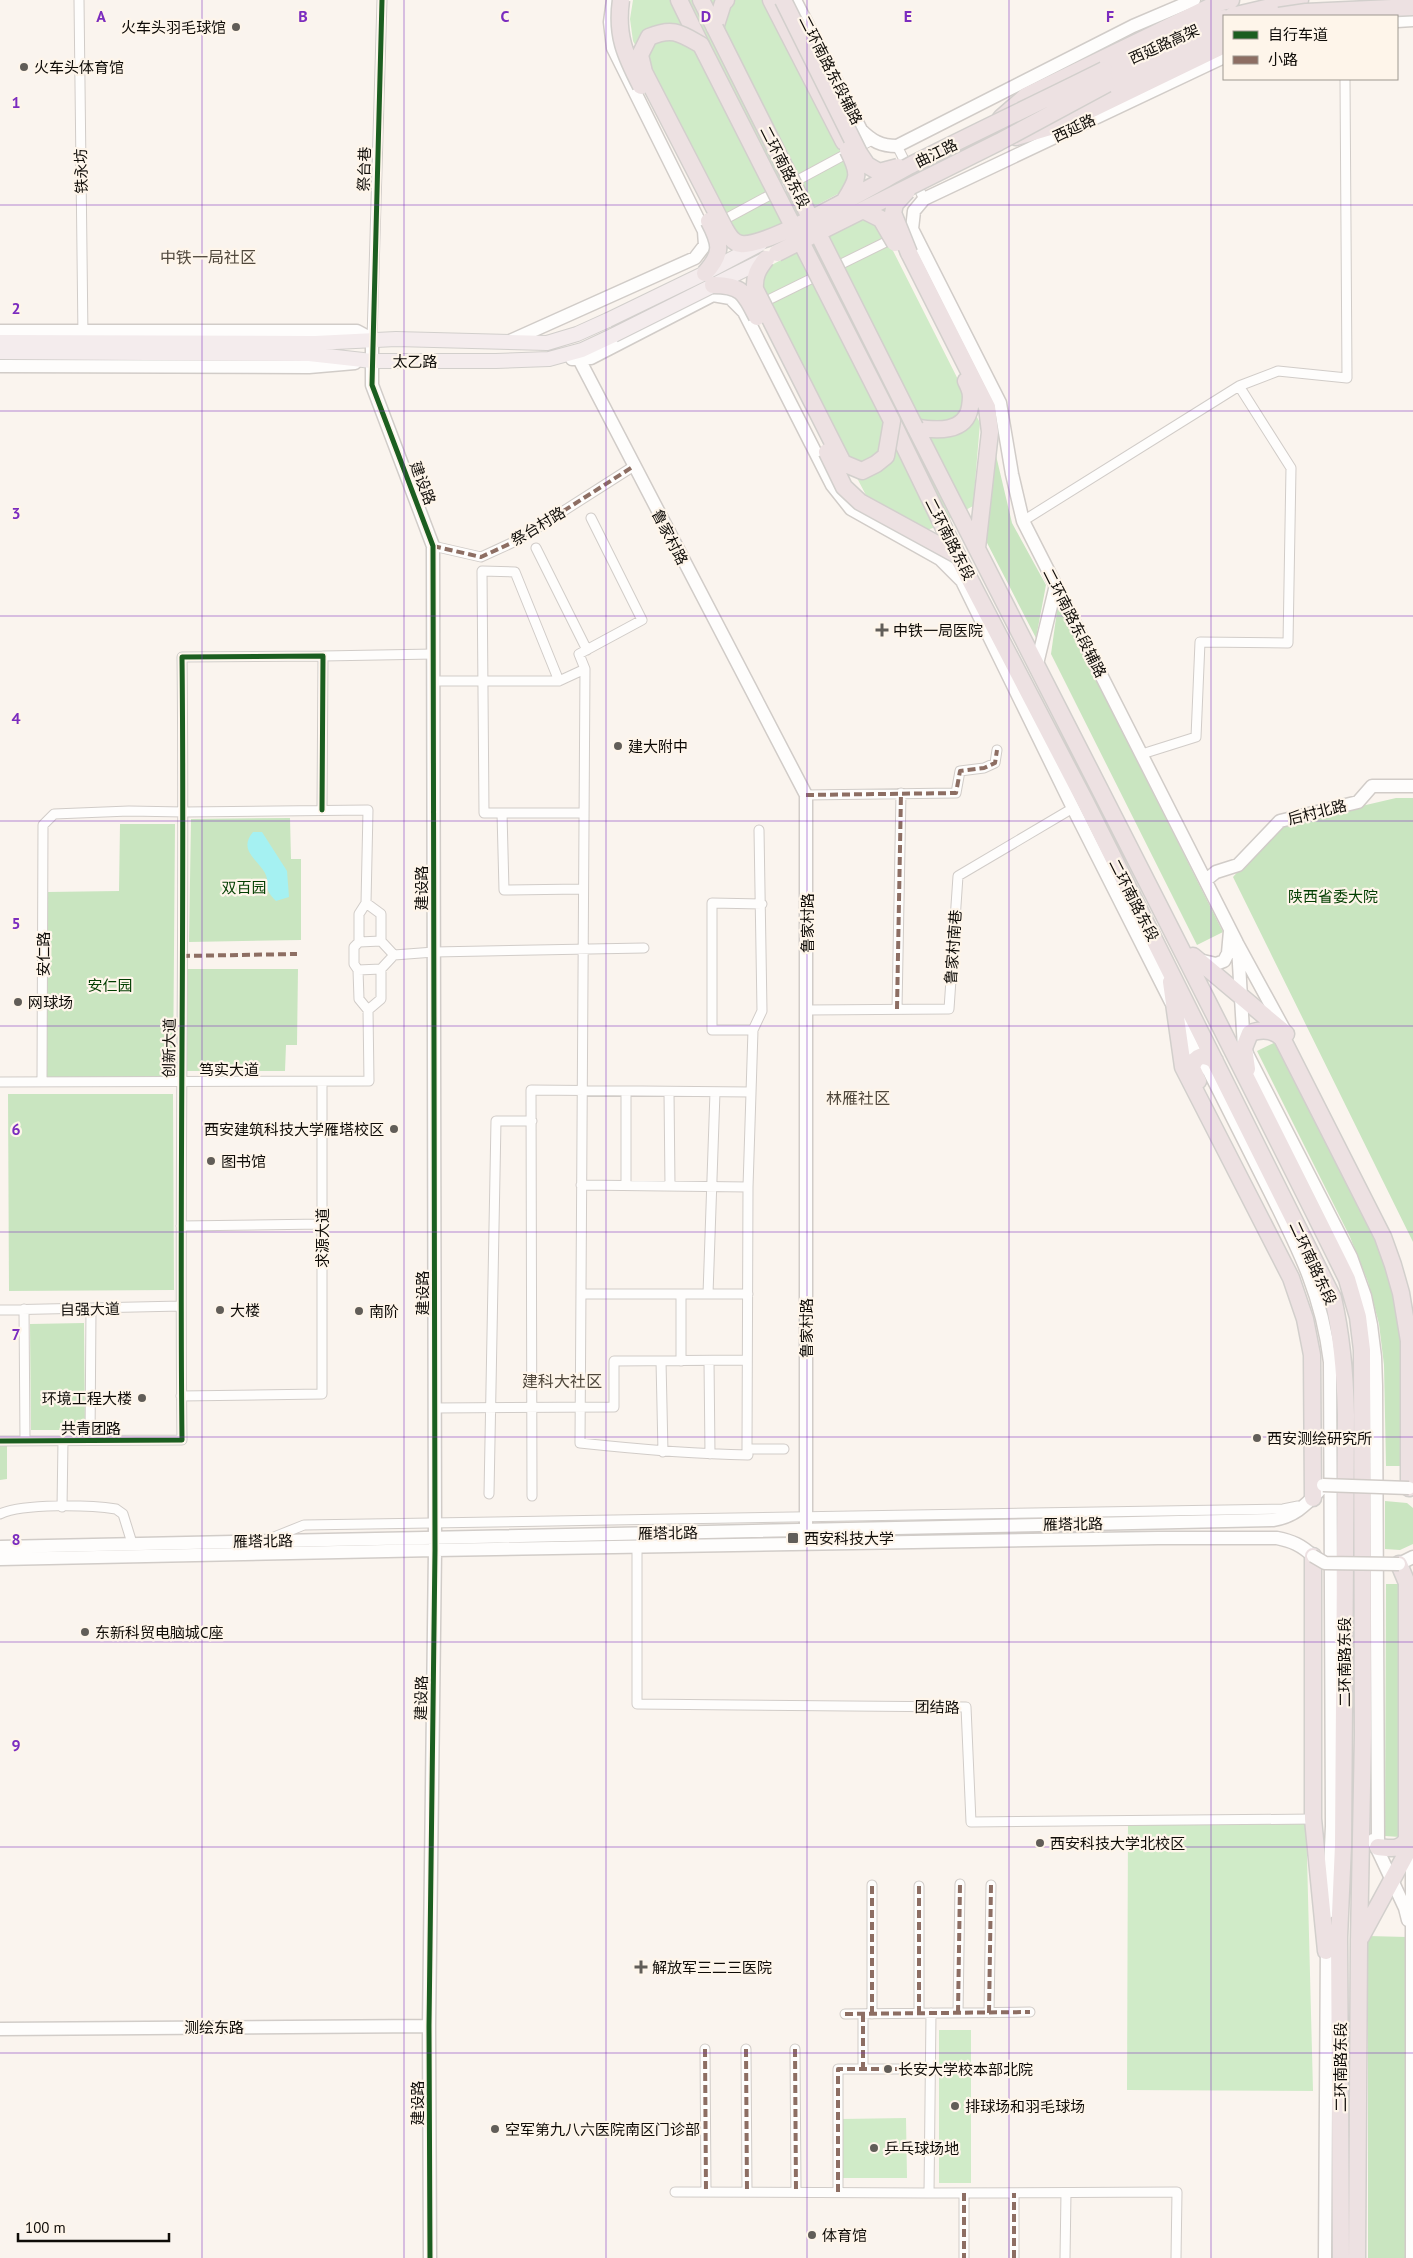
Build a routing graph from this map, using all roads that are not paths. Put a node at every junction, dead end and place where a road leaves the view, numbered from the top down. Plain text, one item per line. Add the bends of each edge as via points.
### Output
1 (79, 0) edge
2 (382, 0) edge
3 (613, 0) edge
4 (621, 0) edge
5 (679, 0) edge
6 (701, 0) edge
7 (726, 0) edge
8 (771, 0) edge
9 (783, 0) edge
10 (795, 0) edge
11 (1194, 0) edge
12 (1232, 0) edge
13 (1300, 0) edge
14 (1329, 0) edge
15 (1345, 0) edge
16 (1413, 7) edge
17 (1236, 15) edge
18 (1286, 15) edge
19 (1329, 15) edge
20 (1345, 15) edge
21 (1223, 18) edge
22 (1413, 20) edge
23 (1398, 21) edge
24 (715, 28) junction
25 (1223, 31) edge
26 (701, 45) junction
27 (1223, 45) edge
28 (1223, 57) edge
29 (1105, 77) junction
30 (1345, 80) edge
31 (994, 126) junction
32 (872, 140) junction
33 (999, 142) junction
34 (897, 146) junction
35 (912, 164) junction
36 (915, 183) junction
37 (924, 199) junction
38 (844, 201) junction
39 (863, 210) junction
40 (912, 229) junction
41 (704, 231) junction
42 (771, 250) junction
43 (695, 258) junction
44 (710, 284) junction
45 (744, 312) junction
46 (0, 331) edge
47 (83, 337) junction
48 (372, 339) junction
49 (510, 341) junction
50 (0, 342) edge
51 (0, 352) edge
52 (549, 359) junction
53 (579, 359) junction
54 (372, 361) junction
55 (0, 366) edge
56 (1240, 386) junction
57 (892, 421) junction
58 (915, 427) junction
59 (634, 466) junction
60 (591, 518) dead end
61 (1022, 521) junction
62 (434, 546) junction
63 (536, 548) dead end
64 (976, 548) junction
65 (957, 555) junction
66 (962, 581) junction
67 (1056, 585) junction
68 (980, 598) junction
69 (587, 650) junction
70 (434, 654) junction
71 (323, 656) junction
72 (1036, 668) junction
73 (585, 669) junction
74 (434, 681) junction
75 (482, 681) junction
76 (559, 681) junction
77 (998, 750) dead end
78 (1142, 754) junction
79 (1413, 786) edge
80 (901, 793) junction
81 (806, 795) junction
82 (1073, 808) junction
83 (322, 810) junction
84 (184, 812) junction
85 (502, 813) junction
86 (583, 813) junction
87 (759, 830) dead end
88 (1206, 880) junction
89 (582, 889) junction
90 (366, 904) junction
91 (762, 904) junction
92 (1163, 913) junction
93 (1229, 927) junction
94 (381, 940) junction
95 (359, 942) junction
96 (1238, 943) junction
97 (644, 948) dead end
98 (582, 949) junction
99 (434, 952) junction
100 (394, 955) junction
101 (1194, 957) junction
102 (1168, 968) junction
103 (381, 969) junction
104 (358, 970) junction
105 (1240, 996) junction
106 (1174, 1008) junction
107 (897, 1009) junction
108 (368, 1010) junction
109 (807, 1010) junction
110 (753, 1030) junction
111 (1288, 1035) junction
112 (1245, 1056) junction
113 (1197, 1057) junction
114 (1215, 1061) junction
115 (1249, 1081) junction
116 (0, 1082) edge
117 (42, 1082) junction
118 (181, 1082) junction
119 (322, 1082) junction
120 (582, 1091) junction
121 (626, 1091) junction
122 (669, 1092) junction
123 (715, 1092) junction
124 (751, 1092) junction
125 (532, 1121) junction
126 (581, 1185) junction
127 (626, 1186) junction
128 (670, 1186) junction
129 (713, 1187) junction
130 (748, 1187) junction
131 (322, 1224) junction
132 (181, 1226) junction
133 (581, 1294) junction
134 (681, 1294) junction
135 (708, 1294) junction
136 (748, 1294) junction
137 (181, 1306) junction
138 (1413, 1307) edge
139 (24, 1309) junction
140 (91, 1309) junction
141 (0, 1310) edge
142 (747, 1360) junction
143 (661, 1361) junction
144 (681, 1361) junction
145 (709, 1361) junction
146 (181, 1396) junction
147 (435, 1408) junction
148 (490, 1408) junction
149 (532, 1408) junction
150 (580, 1408) junction
151 (63, 1440) junction
152 (90, 1440) junction
153 (182, 1440) joint
154 (0, 1441) edge
155 (25, 1441) junction
156 (747, 1449) junction
157 (784, 1449) dead end
158 (663, 1452) junction
159 (710, 1454) junction
160 (1412, 1491) edge
161 (489, 1494) dead end
162 (1315, 1495) junction
163 (532, 1496) dead end
164 (62, 1507) junction
165 (0, 1514) edge
166 (435, 1523) junction
167 (806, 1524) junction
168 (264, 1542) junction
169 (132, 1543) junction
170 (435, 1543) junction
171 (806, 1543) junction
172 (0, 1546) edge
173 (637, 1548) junction
174 (1313, 1556) junction
175 (0, 1559) edge
176 (1406, 1560) edge
177 (1413, 1762) edge
178 (1313, 1819) junction
179 (1361, 1819) junction
180 (1412, 1844) edge
181 (1378, 1847) junction
182 (1392, 1878) junction
183 (960, 1884) dead end
184 (872, 1885) dead end
185 (991, 1885) dead end
186 (919, 1886) dead end
187 (1412, 1940) edge
188 (1359, 1941) junction
189 (1326, 1951) junction
190 (1030, 2012) dead end
191 (919, 2013) junction
192 (931, 2013) junction
193 (958, 2013) junction
194 (989, 2013) junction
195 (845, 2014) dead end
196 (867, 2014) junction
197 (429, 2026) junction
198 (0, 2029) edge
199 (705, 2049) dead end
200 (746, 2049) dead end
201 (795, 2049) dead end
202 (863, 2068) junction
203 (930, 2068) junction
204 (675, 2192) dead end
205 (706, 2192) junction
206 (747, 2192) junction
207 (796, 2192) junction
208 (838, 2192) junction
209 (1066, 2192) junction
210 (929, 2193) junction
211 (964, 2193) junction
212 (1014, 2193) junction
213 (430, 2258) edge
214 (964, 2258) edge
215 (1014, 2258) edge
216 (1065, 2258) edge
217 (1176, 2258) edge
218 (1325, 2258) edge
219 (1341, 2258) edge
220 (1357, 2258) edge
221 (1412, 2258) edge

1 - 47 street, 铁永坊
2 - 48 street, 祭台巷
3 - 41 main road via 610,22 612,48
4 - 44 highway, bridge via 618,20 627,58 718,240
5 - 26 highway, 二环南路东段
6 - 24 highway, 二环南路东段
7 - 24 highway
8 - 38 highway, bridge via 857,167 858,177
9 - 35 highway, bridge via 858,153 867,165 879,172
10 - 32 main road, 二环南路东段辅路 via 861,130
11 - 34 main road via 1133,26
12 - 31 highway, bridge via 1218,3 1026,96
13 - 17 highway
14 - 19 main road
15 - 20 main road
16 - 18 highway, bridge
21 - 29 highway, 西延路高架 via 1180,35
22 - 23 main road
24 - 58 highway, 二环南路东段, bridge
25 - 29 highway, 西延路高架
26 - 42 highway, bridge via 679,32 663,31 649,37 640,55 644,72 732,240
26 - 57 highway, 二环南路东段, bridge
27 - 33 highway, bridge via 1063,123
28 - 37 main road, 西延路
29 - 31 highway, 曲江路, bridge
29 - 33 highway, 曲江路, bridge
30 - 56 street via 1347,378 1278,371
31 - 35 highway, 曲江路, bridge
32 - 34 main road, 二环南路东段辅路 via 885,146
32 - 41 street
33 - 36 highway, 曲江路, bridge
34 - 37 street
35 - 38 highway, 曲江路, bridge
36 - 39 highway, 曲江路, bridge
36 - 64 highway, bridge via 895,204 896,224 987,406 990,432
37 - 40 main road via 914,211
38 - 42 highway, 曲江路, bridge
39 - 42 highway, 曲江路, bridge
39 - 58 highway, bridge via 881,219 973,394 969,414 957,427 934,430
40 - 45 street
40 - 61 main road, 二环南路东段辅路 via 1000,403
41 - 43 main road via 705,245
42 - 44 main road, 太乙路, bridge
42 - 44 main road, 太乙路, bridge
42 - 57 highway, bridge via 758,268 754,278 755,289 843,462 862,471 886,456
43 - 44 street
43 - 49 main road
44 - 45 main road
44 - 49 main road, 太乙路, bridge via 547,343
44 - 52 main road, 太乙路, bridge via 582,350
44 - 53 main road via 591,358
44 - 65 highway, bridge via 730,285 745,294 844,487 860,502
45 - 66 main road via 832,485 851,508 940,559
46 - 47 main road
47 - 48 main road, 太乙路 via 315,343
47 - 50 main road, 太乙路
48 - 49 main road, 太乙路
48 - 54 main road, 建设路
51 - 54 main road, 太乙路 via 309,354
52 - 53 main road
52 - 54 main road, 太乙路
53 - 59 main road, 鲁家村路
54 - 55 main road via 309,367
54 - 62 main road, 建设路 via 372,385
56 - 61 street
56 - 78 street via 1291,468 1288,642 1200,642 1196,737
57 - 65 highway, 二环南路东段, bridge
58 - 64 highway, 二环南路东段
59 - 62 street, 祭台村路 via 518,540 481,557
59 - 81 main road, 鲁家村路
60 - 69 street via 642,620
61 - 67 main road, 二环南路东段辅路
62 - 70 main road, 建设路
63 - 69 street
64 - 72 highway, 二环南路东段
65 - 68 highway, 二环南路东段
66 - 68 main road
66 - 82 main road
67 - 72 main road
67 - 78 main road, 二环南路东段辅路
68 - 102 highway, 二环南路东段
69 - 73 street via 579,654
70 - 71 street
70 - 74 main road, 建设路
71 - 83 street
71 - 84 street, 创新大道 via 182,657
72 - 92 highway, 二环南路东段
73 - 76 street
73 - 86 street
74 - 75 street
74 - 99 main road, 建设路
75 - 76 street
75 - 76 street via 482,571 515,572
75 - 85 street via 484,813
77 - 80 street via 995,763 960,771 956,793
78 - 88 main road, 二环南路东段辅路
79 - 88 main road, 后村北路 via 1372,786 1358,802 1280,821 1238,865 1216,872
80 - 81 street
80 - 107 street
81 - 109 main road, 鲁家村路
82 - 106 main road
82 - 107 street, 鲁家村南巷 via 958,876 949,1009
83 - 84 street
83 - 90 street via 368,810
84 - 117 street, 安仁路 via 54,814 43,825
84 - 118 street, 创新大道
85 - 86 street
85 - 89 street via 504,890
86 - 89 street
87 - 91 street
88 - 93 main road, 二环南路东段辅路
89 - 98 street
90 - 94 street via 381,914
90 - 95 street via 359,914
91 - 110 street via 762,1011
91 - 110 street via 712,903 712,1030
92 - 101 highway via 1179,929
92 - 115 highway, 二环南路东段
93 - 96 main road, 二环南路东段辅路
93 - 101 main road via 1230,942 1224,961 1216,964
94 - 95 street
94 - 100 street
95 - 104 street via 354,947 354,964
96 - 105 main road
96 - 111 main road, 二环南路东段辅路
97 - 98 street
98 - 99 street
98 - 120 street
99 - 100 street
99 - 147 main road, 建设路
100 - 103 street
101 - 105 highway
101 - 112 highway
102 - 106 highway
102 - 114 highway, 二环南路东段
103 - 104 street
103 - 108 street via 381,998
104 - 108 street via 359,999
105 - 111 highway
105 - 112 main road
106 - 113 main road
106 - 114 main road
106 - 162 highway via 1183,1067 1290,1278 1305,1319 1312,1356
107 - 109 street, 鲁家村南巷
108 - 119 street, 笃实大道 via 368,1081
109 - 167 main road, 鲁家村路
110 - 124 street
111 - 138 highway via 1391,1236 1403,1266
112 - 115 highway
112 - 160 highway via 1250,1033 1258,1030 1276,1032 1282,1038 1383,1237 1401,1293 1409,1341
112 - 181 main road via 1342,1237 1365,1296 1371,1325 1376,1386
113 - 114 highway via 1208,1056
113 - 162 highway via 1192,1068 1293,1264 1307,1300 1318,1351 1319,1467
113 - 189 main road via 1209,1071 1302,1257 1317,1295 1327,1340 1330,1362 1332,1826
114 - 219 highway, 二环南路东段 via 1333,1298 1344,1366 1343,1836 1339,1938
115 - 179 highway, 二环南路东段 via 1347,1279 1358,1316 1362,1350 1364,1735
116 - 117 street, 笃实大道
117 - 118 street, 笃实大道
118 - 119 street, 笃实大道
118 - 132 street, 创新大道
119 - 131 street, 求源大道
120 - 121 street
120 - 125 street via 531,1090
120 - 126 street
121 - 122 street
121 - 127 street
122 - 123 street
122 - 128 street
123 - 124 street
123 - 129 street
124 - 130 street
125 - 148 street via 496,1121
125 - 149 street
126 - 127 street
126 - 133 street
127 - 128 street
128 - 129 street
129 - 130 street
129 - 135 street
130 - 136 street
131 - 132 street
131 - 146 street, 求源大道 via 322,1394
132 - 137 street, 创新大道
133 - 134 street
133 - 150 street
134 - 135 street
134 - 144 street
135 - 136 street
136 - 142 street
137 - 140 street, 自强大道
137 - 146 street, 创新大道
139 - 140 street, 自强大道
139 - 141 street, 自强大道
139 - 155 street
140 - 152 street
142 - 145 street
142 - 156 street
143 - 144 street
143 - 150 street via 614,1362 614,1408
143 - 158 street
144 - 145 street
145 - 159 street
146 - 153 street, 创新大道
147 - 148 street
147 - 166 main road, 建设路
148 - 149 street
148 - 161 street
149 - 150 street
149 - 163 street
150 - 158 street via 580,1443
151 - 152 street, 共青团路
151 - 155 street, 共青团路
151 - 164 street
152 - 153 street, 共青团路
154 - 155 street, 共青团路
156 - 157 street
156 - 159 street via 748,1455
158 - 159 street
160 - 162 main road, bridge
162 - 167 main road, 雁塔北路 via 1287,1518 1273,1520
164 - 165 street via 16,1509
164 - 169 street via 116,1509 123,1514
166 - 167 street
166 - 168 street via 304,1525
166 - 170 main road, 建设路
167 - 170 main road, 雁塔北路
167 - 171 main road, 鲁家村路
168 - 169 main road, 雁塔北路
168 - 170 main road, 雁塔北路
169 - 172 main road, 雁塔北路
170 - 173 main road, 雁塔北路
170 - 175 main road, 雁塔北路
170 - 197 main road, 建设路
171 - 173 main road, 雁塔北路
171 - 174 main road, 雁塔北路 via 1277,1538 1293,1541
173 - 178 street, 团结路 via 637,1704 966,1707 970,1822
174 - 176 main road, 雁塔北路, bridge via 1325,1563
174 - 178 highway
176 - 181 highway via 1407,1840 1400,1848
177 - 180 highway
178 - 189 highway
179 - 181 main road
179 - 188 highway, 二环南路东段
180 - 182 highway
180 - 187 main road
181 - 182 main road
182 - 187 main road via 1405,1908
182 - 188 highway
183 - 193 street
184 - 196 street
185 - 194 street
186 - 191 street
187 - 221 main road
188 - 220 highway, 二环南路东段
189 - 218 main road
190 - 194 street
191 - 192 street
191 - 196 street
192 - 193 street
192 - 203 street
193 - 194 street
195 - 196 street
196 - 202 street
197 - 198 main road, 测绘东路
197 - 213 main road, 建设路
199 - 205 street
200 - 206 street
201 - 207 street
202 - 203 street
202 - 208 street via 838,2068
203 - 210 street
204 - 205 street
205 - 206 street
206 - 207 street
207 - 208 street
208 - 210 street
209 - 212 street
209 - 216 street
209 - 217 street via 1177,2192
210 - 211 street
211 - 212 street
211 - 214 street
212 - 215 street

